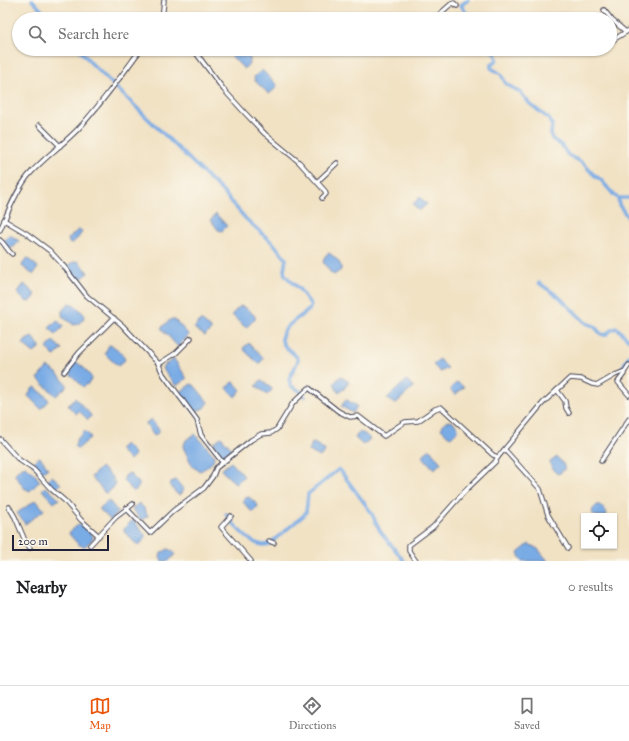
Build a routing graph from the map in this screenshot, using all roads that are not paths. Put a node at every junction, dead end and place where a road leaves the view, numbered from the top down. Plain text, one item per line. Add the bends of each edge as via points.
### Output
1 (164, 0) edge
2 (458, 6) dead end
3 (163, 12) edge
4 (442, 12) edge
5 (617, 23) edge
6 (628, 31) edge
7 (617, 38) edge
8 (136, 56) edge
9 (198, 56) edge
10 (39, 125) dead end
11 (60, 146) junction
12 (337, 163) dead end
13 (317, 182) junction
14 (322, 198) dead end
15 (4, 220) junction
16 (0, 230) edge
17 (0, 240) edge
18 (12, 254) dead end
19 (114, 318) junction
20 (191, 338) dead end
21 (159, 364) junction
22 (629, 365) edge
23 (64, 372) dead end
24 (624, 372) junction
25 (557, 390) junction
26 (629, 395) edge
27 (569, 413) dead end
28 (629, 419) edge
29 (0, 439) edge
30 (505, 450) junction
31 (498, 457) junction
32 (601, 461) dead end
33 (223, 462) junction
34 (133, 504) dead end
35 (9, 507) dead end
36 (126, 508) junction
37 (231, 516) dead end
38 (99, 536) junction
39 (269, 541) dead end
40 (274, 543) dead end
41 (90, 545) dead end
42 (30, 548) dead end
43 (568, 548) dead end
44 (251, 561) edge
45 (416, 561) edge

1 - 3 street
2 - 4 street via 451,4
5 - 6 street
6 - 7 street
8 - 11 street via 113,88
9 - 13 street via 245,113
10 - 11 street
11 - 15 street via 26,179
12 - 13 street
13 - 14 street via 326,192
15 - 16 street
15 - 19 street via 50,251 87,296
17 - 18 street
19 - 21 street
19 - 23 street
20 - 21 street via 176,353
21 - 33 street via 163,374 197,420 201,435
22 - 24 street
24 - 25 street via 598,385 570,378
24 - 26 street via 618,382
25 - 27 street via 565,401
25 - 30 street
28 - 32 street
29 - 38 street
30 - 31 street
30 - 43 street via 540,489 548,515
31 - 33 street via 441,407 418,421 405,422 384,436 358,416 350,417 333,408 309,388 293,403 277,430 261,434
31 - 45 street via 433,527 410,545 410,551
33 - 36 street via 216,468 204,488 173,511 150,533
34 - 36 street
35 - 42 street
36 - 38 street
37 - 44 street via 221,527
38 - 41 street
39 - 40 street

